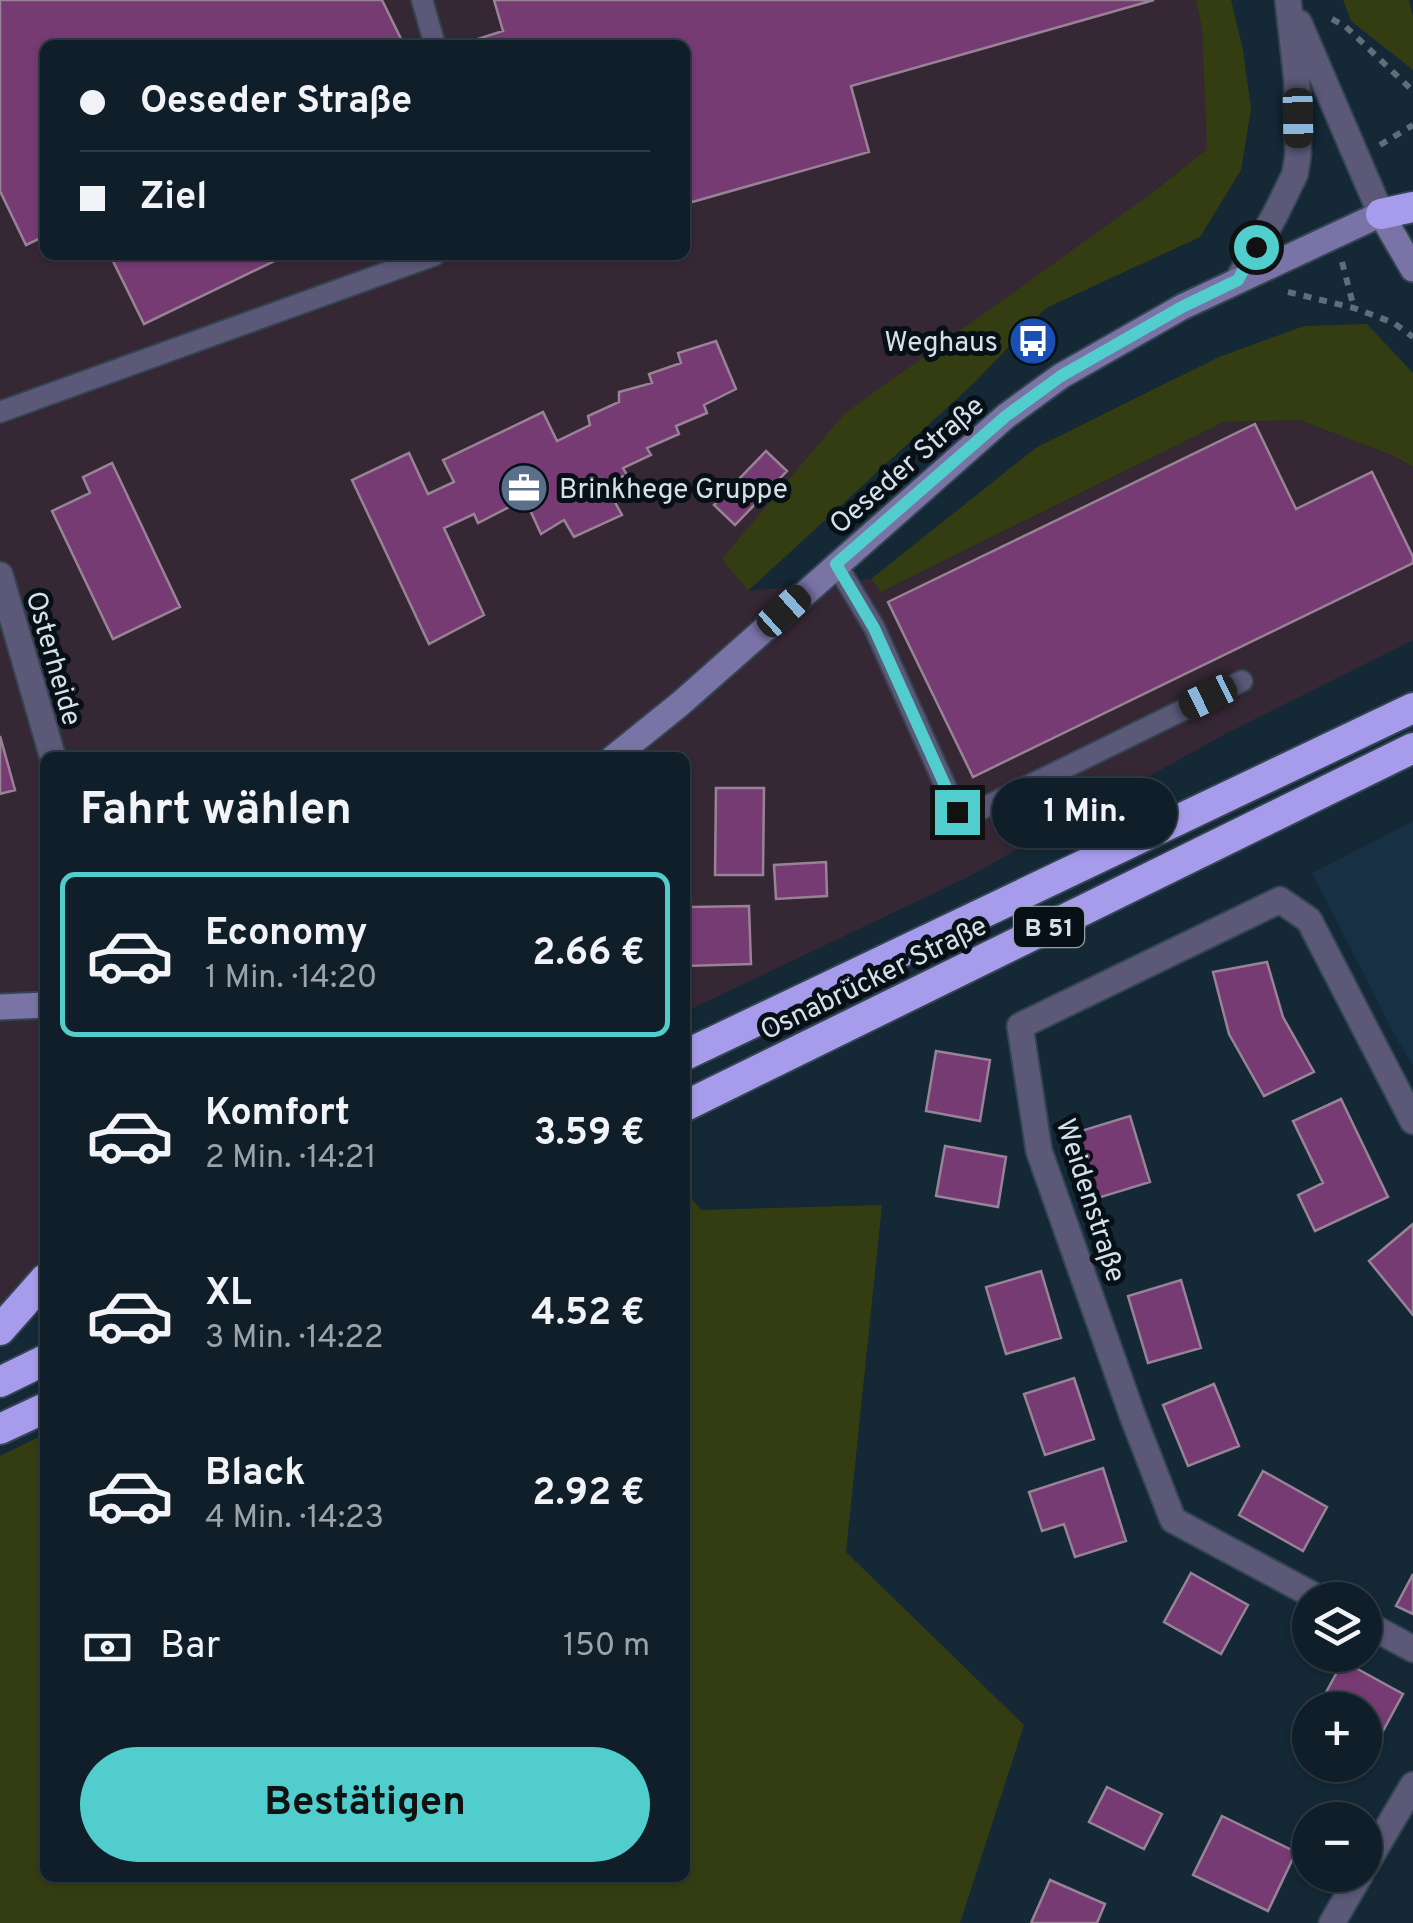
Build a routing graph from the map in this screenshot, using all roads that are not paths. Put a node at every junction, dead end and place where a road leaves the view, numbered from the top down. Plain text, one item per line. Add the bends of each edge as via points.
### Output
1 (422, 0) edge
2 (1289, 0) edge
3 (434, 40) edge
4 (1413, 208) edge
5 (1381, 214) junction
6 (422, 260) edge
7 (1413, 269) edge
8 (1238, 280) junction
9 (0, 412) edge
10 (836, 564) junction
11 (0, 575) edge
12 (1242, 680) dead end
13 (1413, 708) edge
14 (1413, 748) edge
15 (51, 752) edge
16 (620, 752) edge
17 (40, 1004) edge
18 (0, 1007) edge
19 (690, 1053) edge
20 (690, 1104) edge
21 (1413, 1122) edge
22 (40, 1285) edge
23 (0, 1330) edge
24 (40, 1362) edge
25 (0, 1382) edge
26 (40, 1410) edge
27 (0, 1429) edge
28 (1292, 1584) edge
29 (1382, 1632) edge
30 (1413, 1649) edge
31 (1413, 1785) edge
32 (1382, 1837) edge
33 (1350, 1892) edge
34 (1332, 1923) edge

1 - 3 lane
2 - 5 street
2 - 8 street via 1297,81 1295,174
4 - 5 highway
5 - 7 street
5 - 8 street, Oeseder Straße
6 - 9 lane
8 - 10 street, Oeseder Straße via 1061,376
10 - 12 lane via 874,628 957,812 969,815
10 - 16 street, Oeseder Straße
11 - 15 street, Osterheide
13 - 19 highway, Osnabrücker Straße / B 51
14 - 20 highway, Osnabrücker Straße / B 51
17 - 18 street
21 - 28 street, Weidenstraße via 1309,920 1280,900 1020,1026 1039,1151 1173,1520
22 - 23 highway
24 - 25 highway
26 - 27 highway
29 - 30 street
31 - 32 street
33 - 34 street

